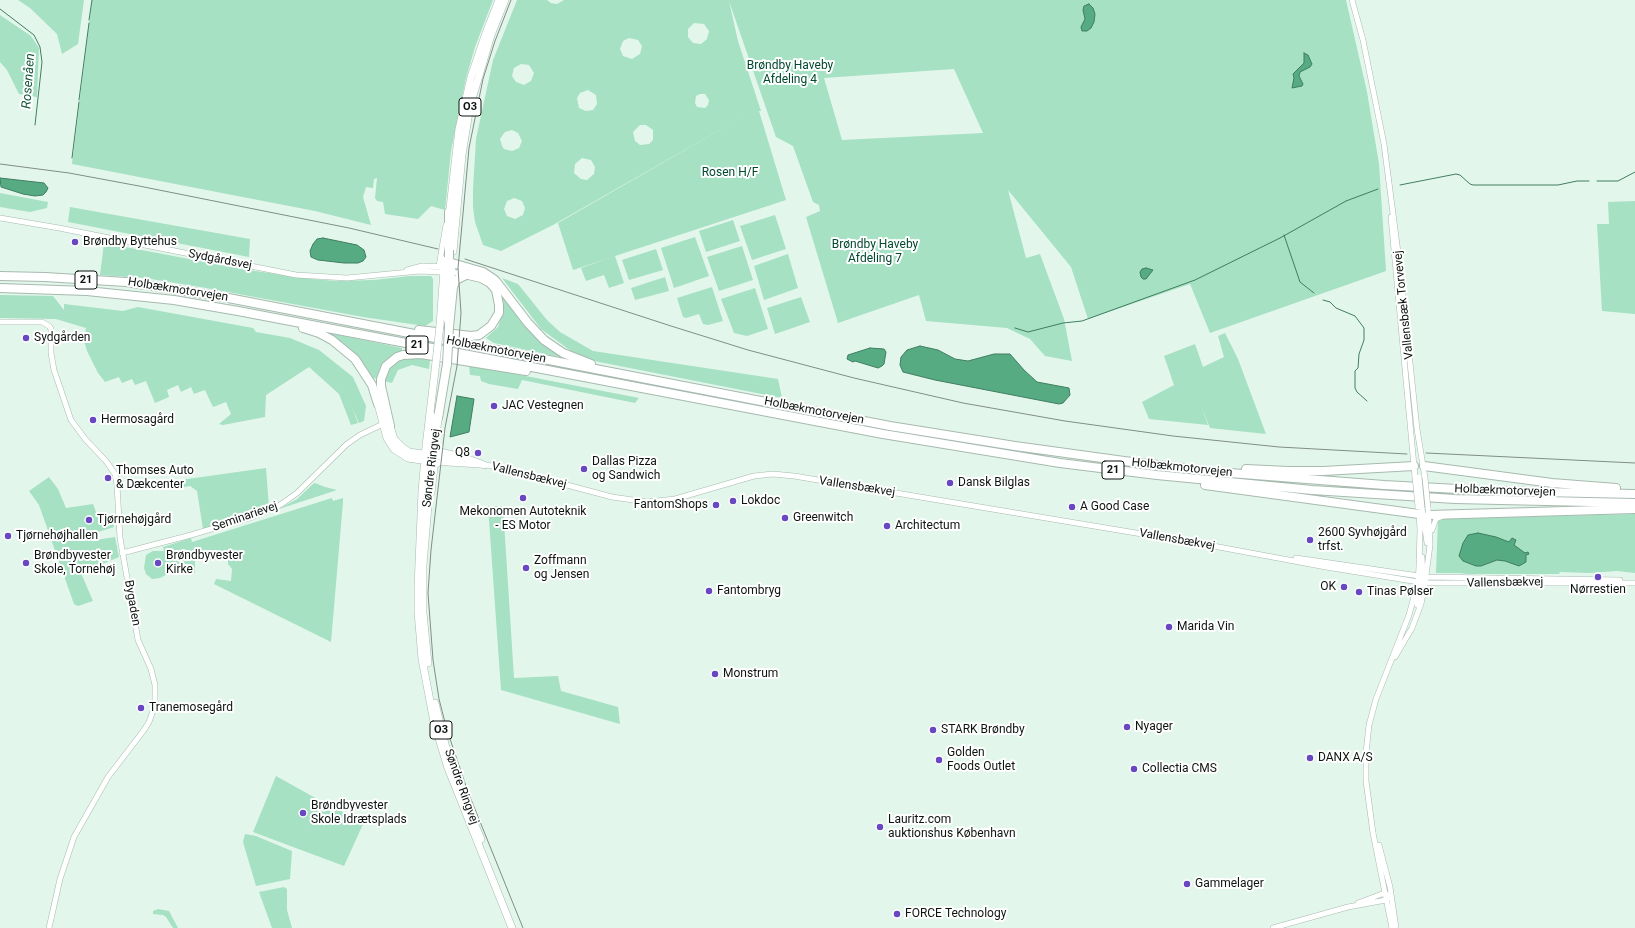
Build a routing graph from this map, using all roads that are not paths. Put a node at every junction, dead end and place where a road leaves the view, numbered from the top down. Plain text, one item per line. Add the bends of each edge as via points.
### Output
1 (499, 0) edge
2 (505, 0) edge
3 (1352, 0) edge
4 (1384, 144) junction
5 (449, 212) joint
6 (0, 218) edge
7 (447, 261) junction
8 (463, 274) junction
9 (0, 276) edge
10 (0, 288) edge
11 (238, 311) junction
12 (0, 322) edge
13 (361, 324) junction
14 (446, 325) junction
15 (442, 363) junction
16 (639, 378) junction
17 (597, 380) junction
18 (378, 404) joint
19 (438, 418) joint
20 (1410, 421) junction
21 (386, 426) junction
22 (1410, 428) junction
23 (434, 447) junction
24 (430, 459) junction
25 (1124, 461) junction
26 (484, 465) junction
27 (1416, 466) junction
28 (1157, 475) junction
29 (1420, 477) junction
30 (1635, 488) edge
31 (1635, 494) edge
32 (1635, 503) edge
33 (1635, 509) edge
34 (1424, 511) junction
35 (1448, 515) junction
36 (427, 519) junction
37 (1430, 545) junction
38 (122, 553) junction
39 (1429, 554) junction
40 (1422, 580) junction
41 (1635, 582) edge
42 (1386, 673) junction
43 (1370, 810) junction
44 (1385, 893) junction
45 (1391, 895) junction
46 (1386, 900) junction
47 (1348, 907) junction
48 (49, 928) edge
49 (512, 928) edge
50 (517, 928) edge
51 (1273, 928) edge
52 (1392, 928) edge
53 (1396, 928) edge

1 - 5 main road, O3 via 478,54 459,130
2 - 7 main road, O3 via 491,35 470,106
3 - 4 street, Vallensbæk Torvevej via 1363,40
4 - 20 street, Vallensbæk Torvevej
4 - 27 street, Vallensbæk Torvevej via 1417,429
5 - 7 highway
6 - 7 street, Sydgårdsvej via 296,275 347,278 394,274 420,271
7 - 8 street, Sydgårdsvej
7 - 14 main road, O3
7 - 16 highway via 483,272 499,284 528,323 544,340 563,354 587,363 622,370
8 - 13 highway via 478,276 496,290 496,320 479,335 464,336 380,324
8 - 14 highway via 453,286
9 - 13 highway, Holbækmotorvejen / 21 via 126,282 218,296
10 - 11 highway, Holbækmotorvejen / 21 via 123,294
11 - 17 highway, Holbækmotorvejen / 21
11 - 18 highway via 319,333 332,340 355,359 376,394
12 - 38 street, Bygaden via 42,322 50,328 52,360 68,412 78,431 110,465 115,474
13 - 16 highway, Holbækmotorvejen / 21
14 - 15 highway, bridge
15 - 19 highway
15 - 24 main road, Søndre Ringvej / O3 via 432,407
16 - 25 highway, Holbækmotorvejen / 21 via 890,426
17 - 21 highway via 562,377 421,354 403,355 391,361 381,379
17 - 28 highway, Holbækmotorvejen / 21 via 883,434 1060,463
18 - 21 main road
19 - 23 main road, Søndre Ringvej / O3
20 - 22 street, Vallensbæk Torvevej
20 - 27 street via 1413,426
21 - 24 main road via 403,448
21 - 38 street, Seminarievej via 367,432 347,444 298,493 280,505 252,517
22 - 27 street, Vallensbæk Torvevej
22 - 27 street via 1410,459
23 - 24 main road, Søndre Ringvej / O3
23 - 26 main road via 440,452 464,457
24 - 26 street, Vallensbækvej
24 - 26 street, Vallensbækvej
24 - 36 main road, Søndre Ringvej via 425,495
24 - 36 street via 435,466
24 - 49 main road, Søndre Ringvej / O3 via 418,587 420,638 427,687 434,722 448,768
25 - 27 highway via 1288,471
25 - 31 highway, Holbækmotorvejen / 21 via 1295,479 1392,486
26 - 40 street, Vallensbækvej via 612,497 647,502 675,499 754,476 783,475
27 - 29 street, Vallensbæk Torvevej
27 - 29 street, Vallensbæk Torvevej
27 - 30 highway via 1552,483
28 - 32 highway, Holbækmotorvejen / 21 via 1455,500
28 - 34 highway via 1202,484
29 - 34 street, Vallensbæk Torvevej, bridge
29 - 34 street, Vallensbæk Torvevej, bridge
33 - 35 highway
34 - 35 highway
34 - 37 street, Vallensbæk Torvevej
34 - 39 street
34 - 40 street, Vallensbæk Torvevej via 1420,530
35 - 37 street via 1434,522
36 - 50 main road, Søndre Ringvej / O3 via 423,565 423,613 430,680 445,744 462,793
37 - 39 street, Vallensbæk Torvevej
38 - 48 street, Bygaden via 138,640 152,674 156,699 144,730 101,788 74,838 60,879
39 - 40 street, Vallensbæk Torvevej
40 - 41 street, Vallensbækvej
40 - 42 street, Vallensbæk Torvevej
40 - 42 street, Vallensbæk Torvevej via 1421,604 1412,628
42 - 43 street, Vallensbæk Torvevej via 1374,705 1367,739 1366,774
43 - 44 street, Vallensbæk Torvevej
43 - 45 street, Vallensbæk Torvevej
44 - 45 street
44 - 46 street, Vallensbæk Torvevej
44 - 47 street
45 - 46 street
45 - 53 street, Vallensbæk Torvevej
46 - 47 street
46 - 52 street, Vallensbæk Torvevej
47 - 51 street

